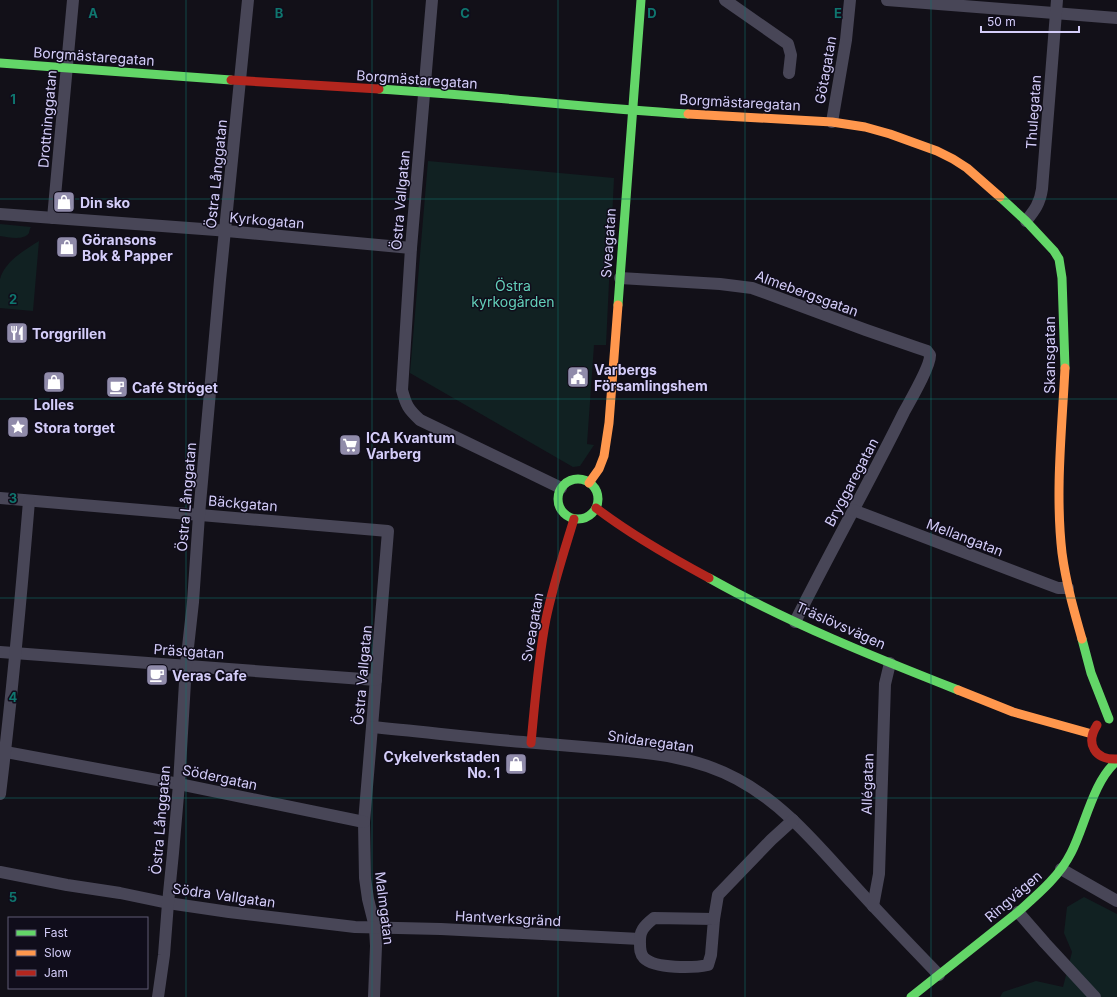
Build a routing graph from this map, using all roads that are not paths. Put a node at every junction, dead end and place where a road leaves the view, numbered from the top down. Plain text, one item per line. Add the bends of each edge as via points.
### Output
1 (73, 0) edge
2 (248, 0) edge
3 (432, 0) edge
4 (641, 0) edge
5 (725, 0) edge
6 (850, 0) edge
7 (886, 0) edge
8 (1057, 0) edge
9 (1056, 13) junction
10 (1117, 18) edge
11 (0, 63) edge
12 (67, 68) junction
13 (789, 73) dead end
14 (240, 81) junction
15 (425, 92) junction
16 (632, 111) junction
17 (832, 122) junction
18 (0, 214) edge
19 (53, 218) junction
20 (1026, 221) junction
21 (225, 231) junction
22 (411, 248) junction
23 (620, 278) junction
24 (930, 355) joint
25 (589, 483) junction
26 (562, 488) junction
27 (0, 498) edge
28 (29, 500) junction
29 (596, 508) junction
30 (853, 510) junction
31 (199, 515) junction
32 (574, 519) junction
33 (388, 531) joint
34 (1068, 588) junction
35 (795, 622) junction
36 (0, 652) edge
37 (16, 653) junction
38 (890, 663) junction
39 (186, 666) junction
40 (376, 680) junction
41 (1113, 719) edge
42 (372, 727) junction
43 (1092, 734) junction
44 (531, 743) junction
45 (3, 751) edge
46 (1096, 753) junction
47 (1117, 760) edge
48 (1095, 765) dead end
49 (1095, 777) dead end
50 (179, 784) junction
51 (1097, 788) junction
52 (0, 794) edge
53 (793, 820) junction
54 (364, 822) junction
55 (1061, 870) junction
56 (0, 872) edge
57 (1117, 901) edge
58 (168, 902) junction
59 (873, 906) junction
60 (1018, 912) junction
61 (714, 919) junction
62 (375, 927) junction
63 (640, 939) junction
64 (939, 975) junction
65 (158, 997) edge
66 (374, 997) edge
67 (911, 997) edge
68 (1095, 997) edge

1 - 12 street, Drottninggatan
2 - 14 street, Östra Långgatan
3 - 15 street, Östra Vallgatan
4 - 16 street, Sveagatan
5 - 13 street via 788,44 791,55
6 - 17 street, Götagatan
7 - 9 street
8 - 9 street, Thulegatan
9 - 10 street
9 - 20 street, Thulegatan via 1041,198
11 - 12 street, Borgmästaregatan
12 - 14 street, Borgmästaregatan
12 - 19 street, Drottninggatan
14 - 15 street, Borgmästaregatan
14 - 21 street, Östra Långgatan
15 - 16 street, Borgmästaregatan
15 - 22 street, Östra Vallgatan
16 - 17 street, Borgmästaregatan
16 - 23 street, Sveagatan
17 - 20 street, Skansgatan via 890,134 953,159 970,170
18 - 19 street, Kyrkogatan
19 - 21 street, Kyrkogatan
20 - 34 street, Skansgatan via 1054,251 1059,259 1062,278 1065,364 1059,504 1062,553
21 - 22 street, Kyrkogatan
21 - 31 street, Östra Långgatan
22 - 26 street, Östra Vallgatan via 402,390 411,412 420,420
23 - 24 street, Almebergsgatan via 752,288 927,351
23 - 25 street, Sveagatan via 607,441 599,469
24 - 30 street, Bryggaregatan via 883,455
25 - 26 street via 583,480 571,481
25 - 29 street via 598,497
26 - 32 street via 558,504 564,514
27 - 28 street, Bäckgatan
28 - 31 street, Bäckgatan
28 - 37 street
29 - 32 street via 584,518
29 - 35 street, Träslövsvägen via 664,553
30 - 34 street, Mellangatan via 1058,588
30 - 35 street, Bryggaregatan
31 - 33 street, Bäckgatan
31 - 39 street, Östra Långgatan
32 - 44 street, Sveagatan via 554,581 546,618 539,659
33 - 40 street, Östra Vallgatan
34 - 41 street, Skansgatan via 1091,673
35 - 38 street, Träslövsvägen
36 - 37 street, Prästgatan
37 - 39 street, Prästgatan
37 - 45 street
38 - 43 street, Träslövsvägen via 1013,712
38 - 59 street, Allégatan via 885,684 879,874
39 - 40 street, Prästgatan
39 - 50 street, Östra Långgatan
40 - 42 street, Östra Vallgatan
41 - 43 street via 1098,723
42 - 44 street, Snidaregatan
42 - 54 street, Östra Vallgatan
43 - 46 street via 1092,746
44 - 53 street, Snidaregatan via 654,753 704,764 737,779
45 - 50 street, Södergatan
45 - 52 street
46 - 47 street via 1108,760
46 - 48 street
47 - 51 street, Ringvägen
49 - 51 street
50 - 54 street, Södergatan
50 - 58 street, Östra Långgatan
51 - 55 street, Ringvägen via 1077,841
53 - 59 street, Snidaregatan
53 - 61 street via 718,895
54 - 62 street, Malmgatan via 365,878
55 - 57 street
55 - 60 street, Ringvägen
56 - 58 street, Södra Vallgatan
58 - 62 street, Södra Vallgatan via 292,920
58 - 65 street, Östra Långgatan
59 - 64 street, Snidaregatan
60 - 64 street, Ringvägen
60 - 68 street
61 - 63 street via 654,918 642,929
61 - 63 street via 712,955 708,965 669,966 651,963 643,958
62 - 63 street, Hantverksgränd
62 - 66 street, Malmgatan
64 - 67 street, Ringvägen

